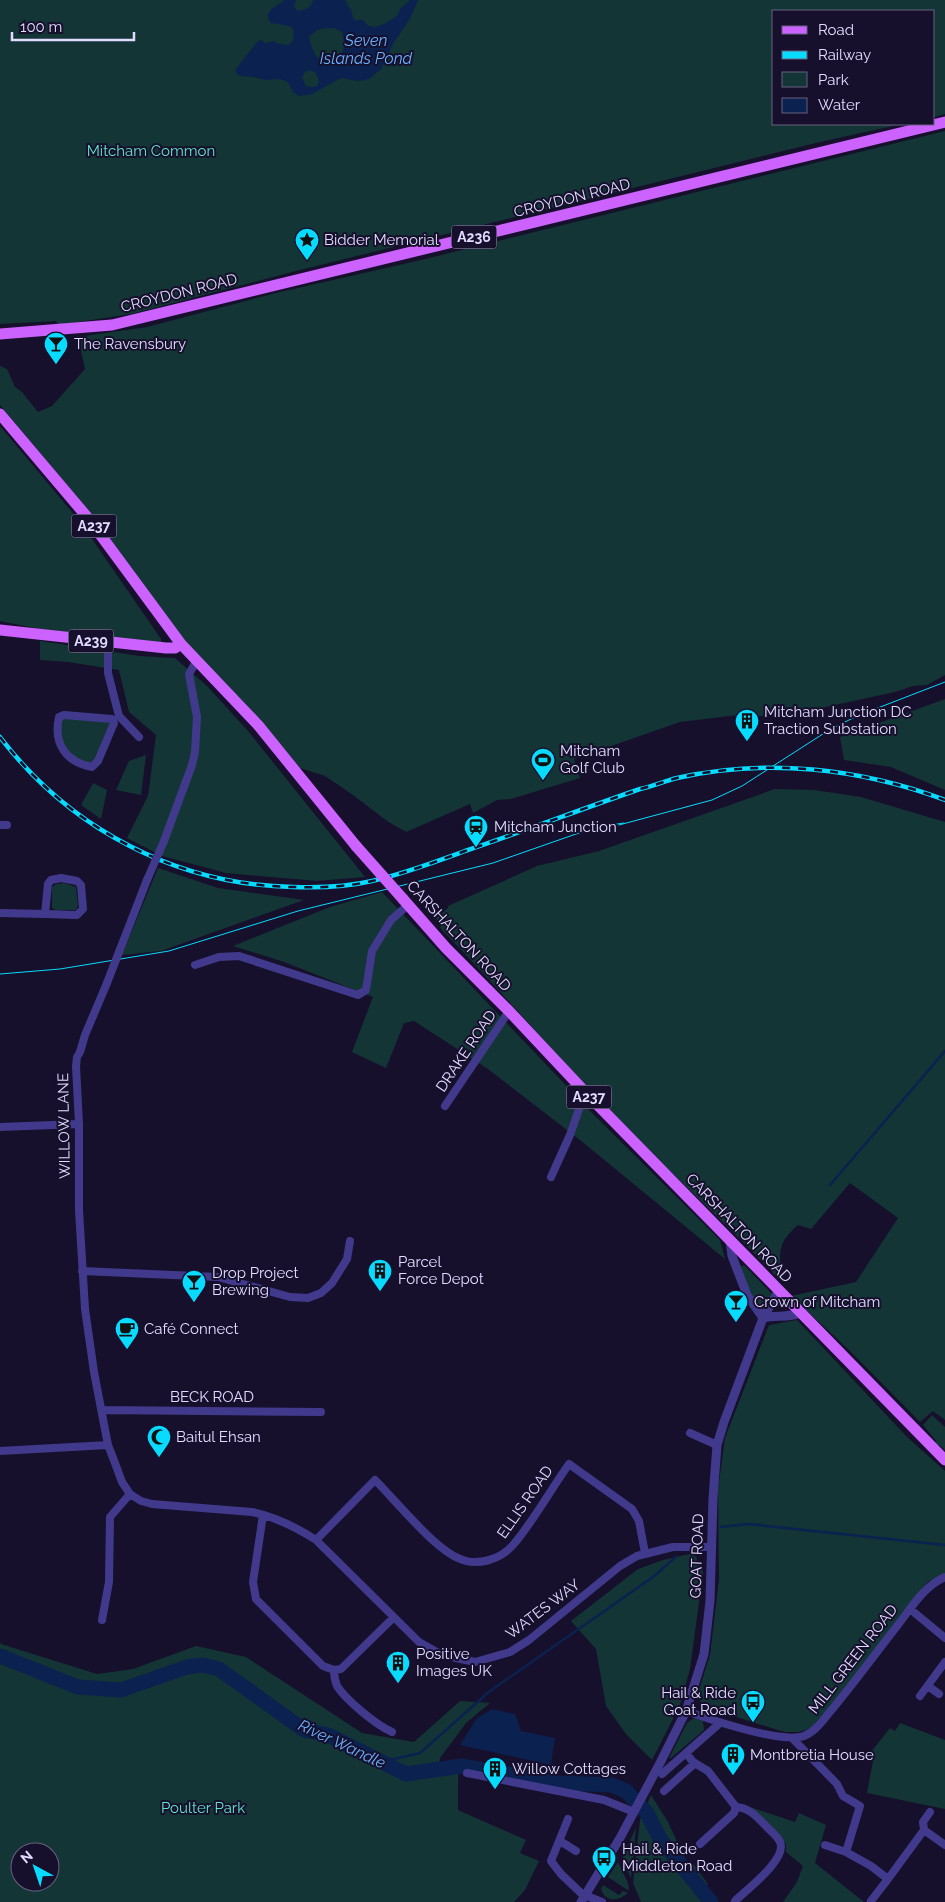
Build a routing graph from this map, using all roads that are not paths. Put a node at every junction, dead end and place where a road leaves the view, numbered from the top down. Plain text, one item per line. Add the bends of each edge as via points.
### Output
1 (933, 125) edge
2 (0, 334) edge
3 (0, 414) edge
4 (0, 630) edge
5 (108, 643) junction
6 (180, 644) junction
7 (196, 662) junction
8 (116, 719) junction
9 (139, 737) dead end
10 (405, 902) junction
11 (0, 913) edge
12 (45, 914) junction
13 (195, 965) dead end
14 (509, 1010) junction
15 (585, 1092) junction
16 (445, 1106) dead end
17 (79, 1124) junction
18 (0, 1127) edge
19 (551, 1177) dead end
20 (730, 1240) junction
21 (350, 1241) dead end
22 (82, 1271) junction
23 (779, 1290) junction
24 (801, 1312) junction
25 (763, 1318) junction
26 (102, 1410) junction
27 (321, 1412) dead end
28 (690, 1433) dead end
29 (108, 1445) junction
30 (717, 1445) junction
31 (0, 1451) edge
32 (945, 1460) edge
33 (130, 1494) junction
34 (263, 1515) junction
35 (316, 1540) junction
36 (712, 1547) junction
37 (644, 1553) junction
38 (945, 1578) edge
39 (910, 1609) junction
40 (393, 1618) junction
41 (102, 1620) dead end
42 (945, 1638) edge
43 (945, 1662) edge
44 (334, 1670) junction
45 (928, 1686) junction
46 (938, 1694) dead end
47 (920, 1696) dead end
48 (686, 1711) junction
49 (720, 1723) junction
50 (392, 1732) dead end
51 (792, 1738) junction
52 (686, 1753) junction
53 (695, 1763) junction
54 (466, 1772) dead end
55 (662, 1774) dead end
56 (664, 1790) dead end
57 (736, 1807) junction
58 (634, 1812) junction
59 (930, 1812) dead end
60 (568, 1819) dead end
61 (924, 1830) junction
62 (560, 1841) junction
63 (700, 1844) dead end
64 (825, 1845) dead end
65 (945, 1845) edge
66 (576, 1851) dead end
67 (846, 1852) junction
68 (888, 1879) junction
69 (583, 1899) edge
70 (735, 1900) dead end
71 (871, 1901) edge
72 (602, 1902) edge

1 - 2 main road, CROYDON ROAD / A236 via 112,325
3 - 6 main road, CARSHALTON ROAD / A237 via 88,518
4 - 5 main road, A239
5 - 6 main road, A239 via 166,648
5 - 8 street via 108,673
6 - 7 main road, CARSHALTON ROAD / A237
7 - 10 main road, CARSHALTON ROAD / A237, bridge via 258,726
7 - 17 street, WILLOW LANE, bridge via 189,674 197,717 192,765 77,1057
8 - 8 street via 98,761 92,767 80,765 65,753 58,737 59,717
8 - 9 street
10 - 13 street via 372,951 366,990 358,995 239,956 219,957
10 - 14 main road, CARSHALTON ROAD / A237
11 - 12 street
12 - 12 street via 47,888 51,880 61,878 80,883 83,896 80,913
14 - 15 main road, CARSHALTON ROAD / A237
14 - 16 street, DRAKE ROAD
15 - 19 street
15 - 20 main road, CARSHALTON ROAD / A237
17 - 18 street
17 - 22 street, WILLOW LANE
20 - 23 main road, CARSHALTON ROAD / A237
20 - 25 street via 732,1256 747,1295
21 - 22 street via 346,1259 332,1283 322,1293 308,1298 290,1297 218,1277
22 - 26 street, WILLOW LANE via 87,1333
23 - 24 main road, CARSHALTON ROAD / A237
23 - 25 street, GOAT ROAD
24 - 25 street via 794,1316
24 - 32 main road, CARSHALTON ROAD / A237
25 - 30 street, GOAT ROAD
26 - 27 street, BECK ROAD
26 - 29 street, WILLOW LANE
28 - 30 street
29 - 31 street
29 - 33 street
30 - 36 street, GOAT ROAD
33 - 34 street, WATES WAY via 152,1504 238,1510
33 - 41 street via 110,1517 108,1582
34 - 35 street, WATES WAY
34 - 44 street via 253,1582 256,1599 323,1666
35 - 37 street, ELLIS ROAD via 375,1480 448,1553 471,1562 493,1559 513,1545 569,1464 632,1508 639,1522
35 - 40 street, WATES WAY
36 - 37 street, WATES WAY via 673,1547
36 - 48 street, GOAT ROAD via 704,1654
37 - 40 street, WATES WAY via 620,1566 529,1640 510,1652 475,1662 442,1655 424,1646
38 - 39 street, MILL GREEN ROAD via 922,1594
39 - 42 street
39 - 51 street, MILL GREEN ROAD via 815,1729 804,1736
40 - 44 street via 346,1666
43 - 45 street
44 - 50 street via 338,1687 369,1719
45 - 46 street
45 - 47 street
48 - 49 street
48 - 58 street, GOAT ROAD
49 - 51 street
49 - 52 street
51 - 67 street via 837,1784 842,1796 860,1806
52 - 53 street
52 - 55 street
53 - 56 street
53 - 57 street via 708,1771
54 - 58 street via 604,1800
57 - 63 street via 734,1813
57 - 70 street via 753,1813 780,1840 782,1849 766,1872
58 - 69 street, GOAT ROAD
59 - 61 street via 923,1822
60 - 62 street
61 - 65 street
61 - 68 street
62 - 66 street
62 - 69 street via 551,1861
64 - 67 street
67 - 68 street
68 - 71 street
69 - 72 street

